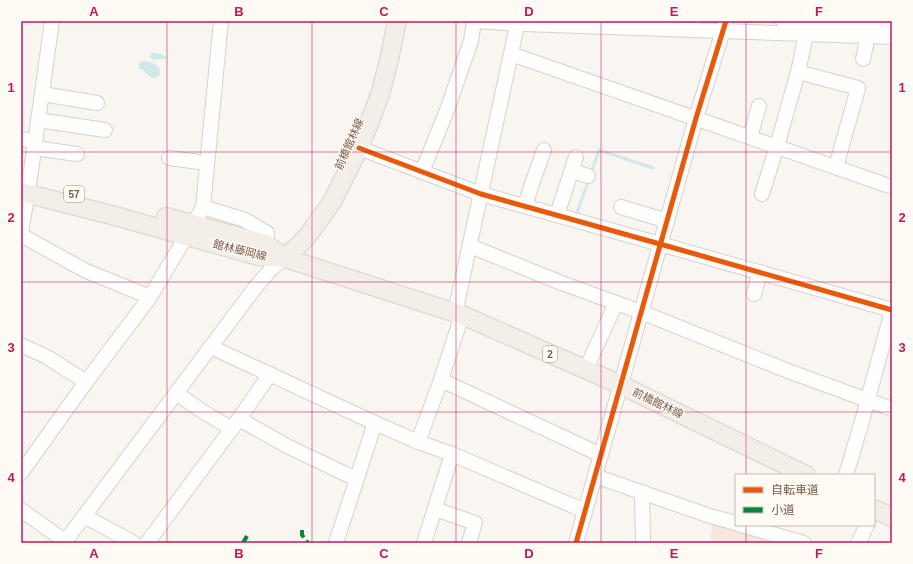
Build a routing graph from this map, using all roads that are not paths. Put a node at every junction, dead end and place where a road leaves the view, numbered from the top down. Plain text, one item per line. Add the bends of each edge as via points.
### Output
1 (52, 21) edge
2 (221, 21) edge
3 (397, 21) edge
4 (474, 21) edge
5 (783, 21) edge
6 (518, 22) edge
7 (892, 25) edge
8 (724, 28) edge
9 (806, 34) junction
10 (868, 36) junction
11 (892, 37) edge
12 (511, 54) junction
13 (863, 59) dead end
14 (798, 72) junction
15 (42, 94) junction
16 (97, 103) dead end
17 (759, 106) dead end
18 (696, 118) junction
19 (38, 120) junction
20 (105, 130) dead end
21 (750, 137) junction
22 (30, 143) edge
23 (777, 146) junction
24 (359, 148) junction
25 (544, 150) dead end
26 (77, 154) dead end
27 (576, 157) dead end
28 (169, 158) dead end
29 (207, 163) junction
30 (836, 167) junction
31 (572, 171) junction
32 (422, 172) junction
33 (588, 176) dead end
34 (892, 186) edge
35 (25, 187) edge
36 (481, 194) junction
37 (762, 194) dead end
38 (203, 206) junction
39 (525, 206) junction
40 (621, 207) dead end
41 (557, 215) junction
42 (667, 221) junction
43 (190, 230) junction
44 (21, 235) edge
45 (266, 244) junction
46 (660, 244) junction
47 (470, 246) junction
48 (285, 258) junction
49 (760, 272) junction
50 (754, 294) dead end
51 (150, 296) junction
52 (616, 303) junction
53 (892, 310) edge
54 (641, 312) junction
55 (459, 314) junction
56 (21, 345) edge
57 (211, 347) junction
58 (586, 369) junction
59 (270, 374) junction
60 (441, 380) junction
61 (86, 382) junction
62 (621, 385) junction
63 (176, 393) junction
64 (868, 400) junction
65 (892, 409) edge
66 (236, 424) junction
67 (375, 424) junction
68 (418, 442) junction
69 (452, 454) junction
70 (601, 455) junction
71 (21, 473) edge
72 (804, 474) edge
73 (846, 474) edge
74 (595, 476) junction
75 (356, 479) junction
76 (642, 492) junction
77 (435, 509) junction
78 (21, 510) edge
79 (585, 511) junction
80 (875, 514) edge
81 (84, 516) junction
82 (892, 517) edge
83 (735, 524) edge
84 (744, 526) edge
85 (866, 526) edge
86 (64, 542) edge
87 (149, 542) edge
88 (134, 543) edge
89 (336, 543) edge
90 (424, 543) edge
91 (469, 543) edge
92 (576, 543) edge
93 (643, 543) edge
94 (804, 543) edge
95 (858, 543) edge

1 - 15 street
2 - 29 street via 207,108
3 - 24 main road, 前橋館林線 via 380,91
4 - 6 street
4 - 32 street via 471,41 448,110
5 - 7 street
6 - 8 street
6 - 12 street
8 - 9 street
8 - 18 street
9 - 10 street
9 - 14 street
10 - 11 street
10 - 13 street
12 - 18 street
12 - 36 street
14 - 23 street
14 - 30 street via 858,88
15 - 16 street
15 - 19 street
17 - 21 street
18 - 21 street
18 - 42 street
19 - 20 street
19 - 22 street
21 - 23 street
22 - 26 street
22 - 35 street
23 - 30 street
23 - 37 street
24 - 32 street
24 - 48 main road, 前橋館林線 via 332,202 306,238
25 - 39 street
27 - 31 street
28 - 29 street
29 - 38 street
30 - 34 street
31 - 33 street
31 - 41 street
32 - 36 street
35 - 43 main road, 館林藤岡線 / 57
35 - 44 street
36 - 39 street
36 - 47 street
38 - 43 street
38 - 45 street via 245,220 267,233
39 - 41 street
40 - 42 street
41 - 46 street
42 - 46 street
43 - 45 main road, 館林藤岡線 / 57
43 - 48 main road, 館林藤岡線 / 57 via 258,256
43 - 51 street
44 - 51 street via 86,271
45 - 48 main road, 館林藤岡線 / 57
46 - 49 street
46 - 54 street
47 - 52 street
47 - 55 street
48 - 55 main road, 前橋館林線 / 2
48 - 57 street via 267,273
49 - 50 street
49 - 53 street
51 - 61 street
52 - 54 street
52 - 58 street
53 - 64 street
54 - 62 street
54 - 64 street
55 - 58 main road, 前橋館林線 / 2
55 - 60 street
56 - 61 street via 47,357
57 - 59 street
57 - 63 street
58 - 62 main road, 前橋館林線 / 2
59 - 66 street
59 - 67 street
60 - 68 street
60 - 70 street
61 - 71 street
62 - 70 street
62 - 72 main road, 前橋館林線 / 2
63 - 66 street via 202,411
63 - 81 street
64 - 65 street
64 - 73 street
66 - 75 street
66 - 87 street
67 - 68 street
67 - 75 street
68 - 69 street
69 - 77 street
69 - 79 street
70 - 74 street
74 - 76 street
74 - 79 street
75 - 89 street
76 - 83 street
76 - 93 street
77 - 90 street
77 - 91 street via 475,523
78 - 86 street
79 - 92 street
80 - 82 main road
81 - 86 street
81 - 88 street
84 - 94 street
85 - 95 street

